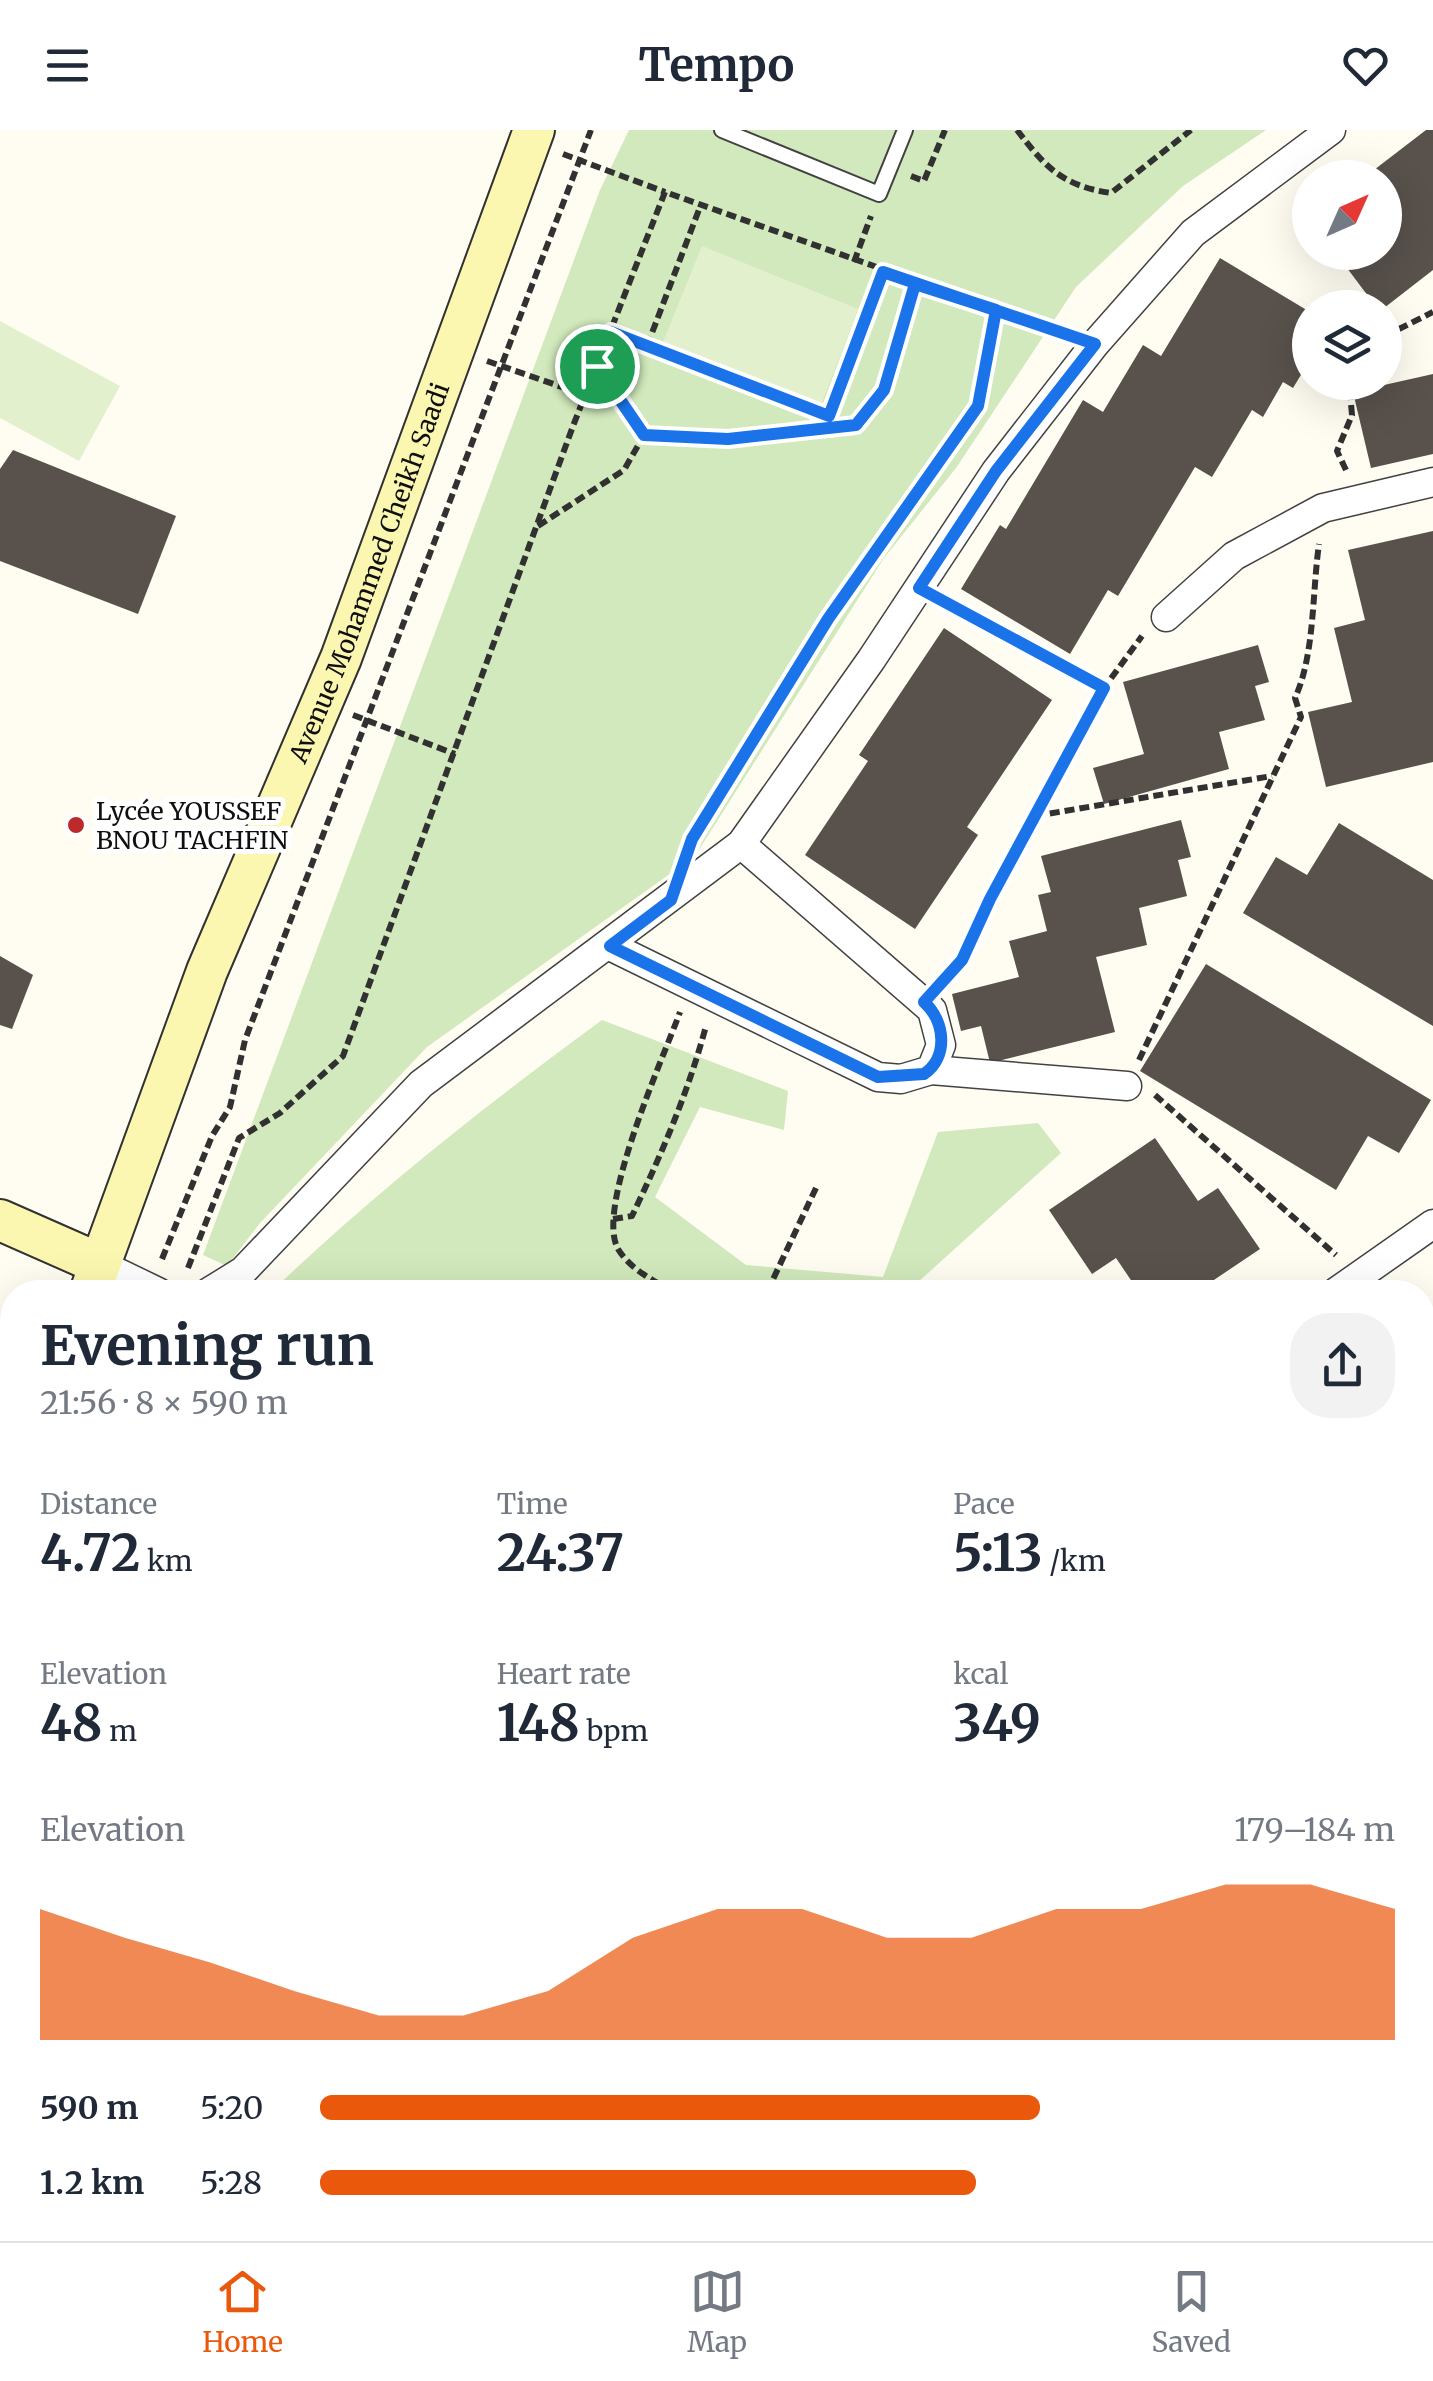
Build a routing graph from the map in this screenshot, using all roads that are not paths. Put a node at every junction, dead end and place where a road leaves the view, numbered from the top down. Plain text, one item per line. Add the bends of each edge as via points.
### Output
1 (722, 130) edge
2 (904, 130) edge
3 (1331, 130) edge
4 (532, 136) edge
5 (1433, 482) edge
6 (1166, 616) road end
7 (741, 844) junction
8 (610, 946) junction
9 (930, 1070) junction
10 (1126, 1086) road end
11 (0, 1220) edge
12 (1433, 1224) edge
13 (95, 1278) edge
14 (228, 1280) edge
15 (1354, 1280) edge

1 - 2 lane via 879,194
3 - 7 street via 1193,233 1095,344 1017,442
4 - 13 main road, Avenue Mohammed Cheikh Saadi via 321,703 207,971
5 - 6 street via 1323,508 1234,556
7 - 8 street
7 - 9 street via 932,1010 941,1036
8 - 9 street via 878,1077 901,1079
8 - 14 street via 421,1084
9 - 10 street
11 - 13 main road
12 - 15 street

